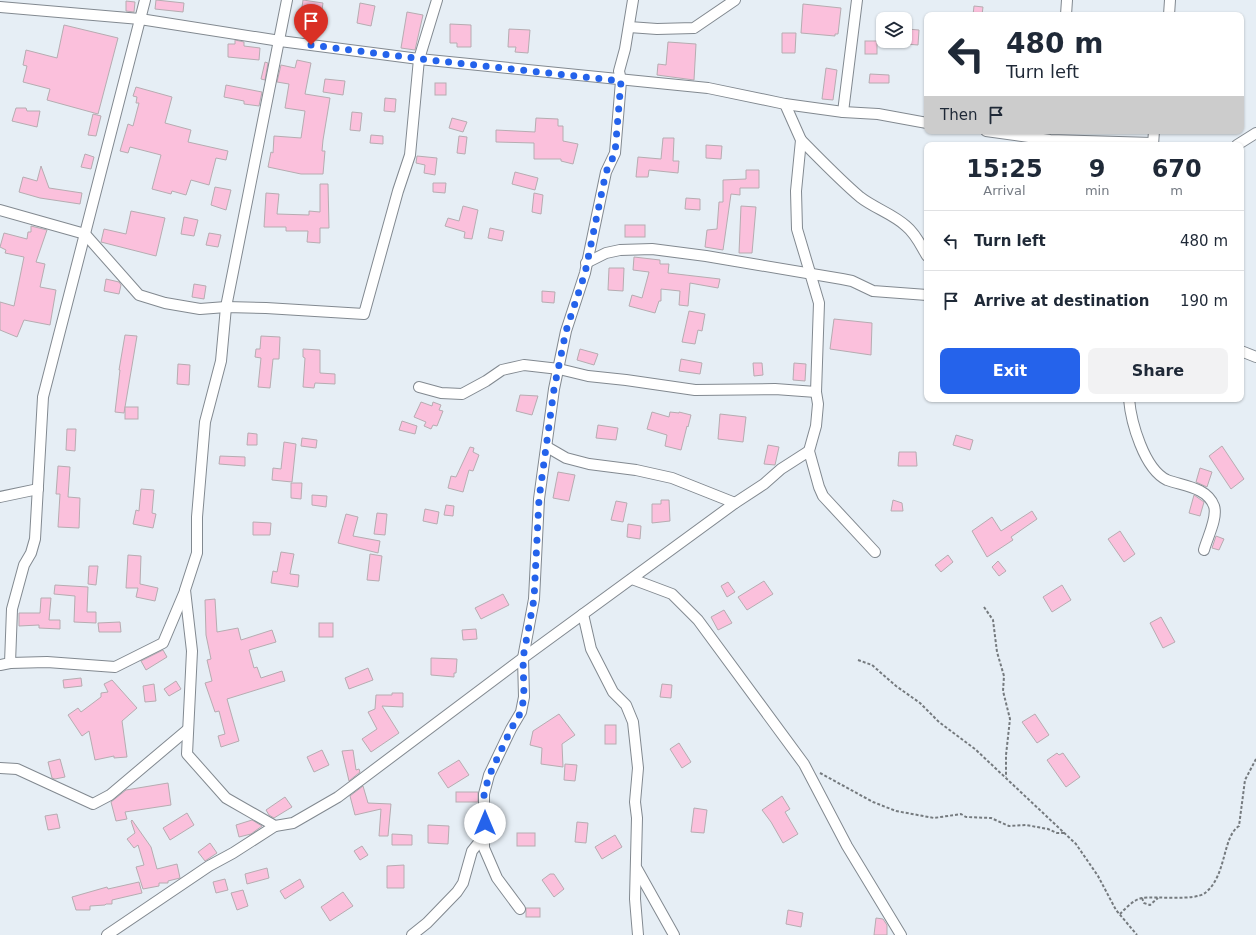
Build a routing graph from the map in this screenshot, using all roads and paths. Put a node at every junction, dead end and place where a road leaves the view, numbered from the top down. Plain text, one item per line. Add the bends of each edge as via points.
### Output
1 (145, 0) edge
2 (287, 0) edge
3 (437, 0) edge
4 (633, 0) edge
5 (735, 0) edge
6 (857, 0) edge
7 (1067, 0) edge
8 (1170, 0) edge
9 (0, 7) edge
10 (1066, 12) edge
11 (1169, 12) edge
12 (140, 19) junction
13 (628, 27) junction
14 (280, 41) junction
15 (419, 59) junction
16 (621, 81) junction
17 (785, 104) junction
18 (843, 112) junction
19 (924, 122) edge
20 (1256, 133) edge
21 (1024, 134) edge
22 (1050, 136) edge
23 (801, 140) junction
24 (1127, 142) edge
25 (1242, 142) edge
26 (0, 210) edge
27 (84, 234) junction
28 (924, 251) edge
29 (586, 263) junction
30 (811, 275) junction
31 (924, 295) edge
32 (226, 307) junction
33 (1244, 353) edge
34 (1256, 357) edge
35 (559, 369) junction
36 (419, 387) dead end
37 (816, 392) junction
38 (1130, 402) edge
39 (547, 447) junction
40 (809, 451) junction
41 (38, 489) junction
42 (0, 497) edge
43 (735, 503) junction
44 (1204, 550) dead end
45 (875, 552) dead end
46 (632, 579) junction
47 (185, 590) junction
48 (984, 607) dead end
49 (584, 614) junction
50 (523, 658) junction
51 (858, 660) dead end
52 (5, 664) edge
53 (187, 730) junction
54 (1256, 759) edge
55 (804, 764) junction
56 (0, 768) edge
57 (1006, 777) junction
58 (275, 826) junction
59 (1064, 833) junction
60 (484, 836) junction
61 (636, 867) junction
62 (1142, 898) junction
63 (1158, 898) junction
64 (520, 909) dead end
65 (1120, 914) junction
66 (107, 935) edge
67 (412, 935) edge
68 (638, 935) edge
69 (674, 935) edge
70 (901, 935) edge
71 (1138, 935) edge

1 - 12 street
2 - 14 street
3 - 15 street
4 - 13 street
5 - 13 street via 694,28
6 - 18 street
7 - 10 street
8 - 11 street
9 - 12 street
12 - 14 street
12 - 27 street
13 - 16 street via 619,71
14 - 15 street
14 - 32 street
15 - 16 street
15 - 32 street via 410,155 364,314
16 - 17 street via 708,88
16 - 29 street via 615,153 606,172 596,227
17 - 18 street
17 - 23 street
18 - 19 street via 878,114
20 - 25 street
21 - 22 street
22 - 24 street
23 - 28 street via 861,198 906,226
23 - 30 street via 796,191 796,229
26 - 27 street
27 - 32 street via 139,295 200,309
27 - 41 street via 43,397
29 - 30 street via 606,253 620,250 652,249 749,262
29 - 35 street via 584,277 566,331
30 - 31 street via 852,281 873,291
30 - 37 street via 819,303
32 - 47 street via 221,361 205,422 197,517 197,553
33 - 34 street
35 - 36 street via 524,365 502,370 462,394 441,393
35 - 37 street via 588,376 695,390 775,389
35 - 39 street
37 - 40 street via 816,426
38 - 44 street via 1137,435 1147,458 1156,470 1166,479 1189,486 1206,496 1214,506 1215,515
39 - 43 street via 566,458 589,464 672,478
39 - 50 street via 539,499 534,599
40 - 43 street
40 - 45 street via 823,496
41 - 42 street
41 - 52 street via 35,539 24,565 12,609
43 - 46 street
46 - 49 street
46 - 55 street via 672,594 698,620
47 - 52 street via 163,643 115,667 47,662
47 - 53 street via 192,651
48 - 57 path via 993,620 997,652 1004,676 1003,691 1010,718
49 - 50 street
49 - 61 street via 591,649 613,692 626,705 633,722 638,768 635,802
50 - 58 street via 338,798 293,823
50 - 60 street via 524,697 521,712 489,776 484,794
51 - 57 path via 872,666 920,703 939,722 975,748
53 - 56 street via 110,795 93,804 17,769
53 - 58 street via 187,754 202,772 226,798
54 - 63 path via 1243,788 1239,826 1232,832 1215,882 1204,894
55 - 59 path via 873,802 896,811 934,818 961,814 966,817 991,818 1008,826 1026,825
55 - 70 street via 847,846
57 - 59 path
58 - 66 street via 209,866
59 - 65 path via 1076,844
60 - 64 street via 484,848 491,866
60 - 67 street via 472,851 463,883 457,892 427,924
61 - 68 street
61 - 69 street
62 - 63 path
62 - 63 path via 1144,903 1150,905
62 - 65 path
65 - 71 path

